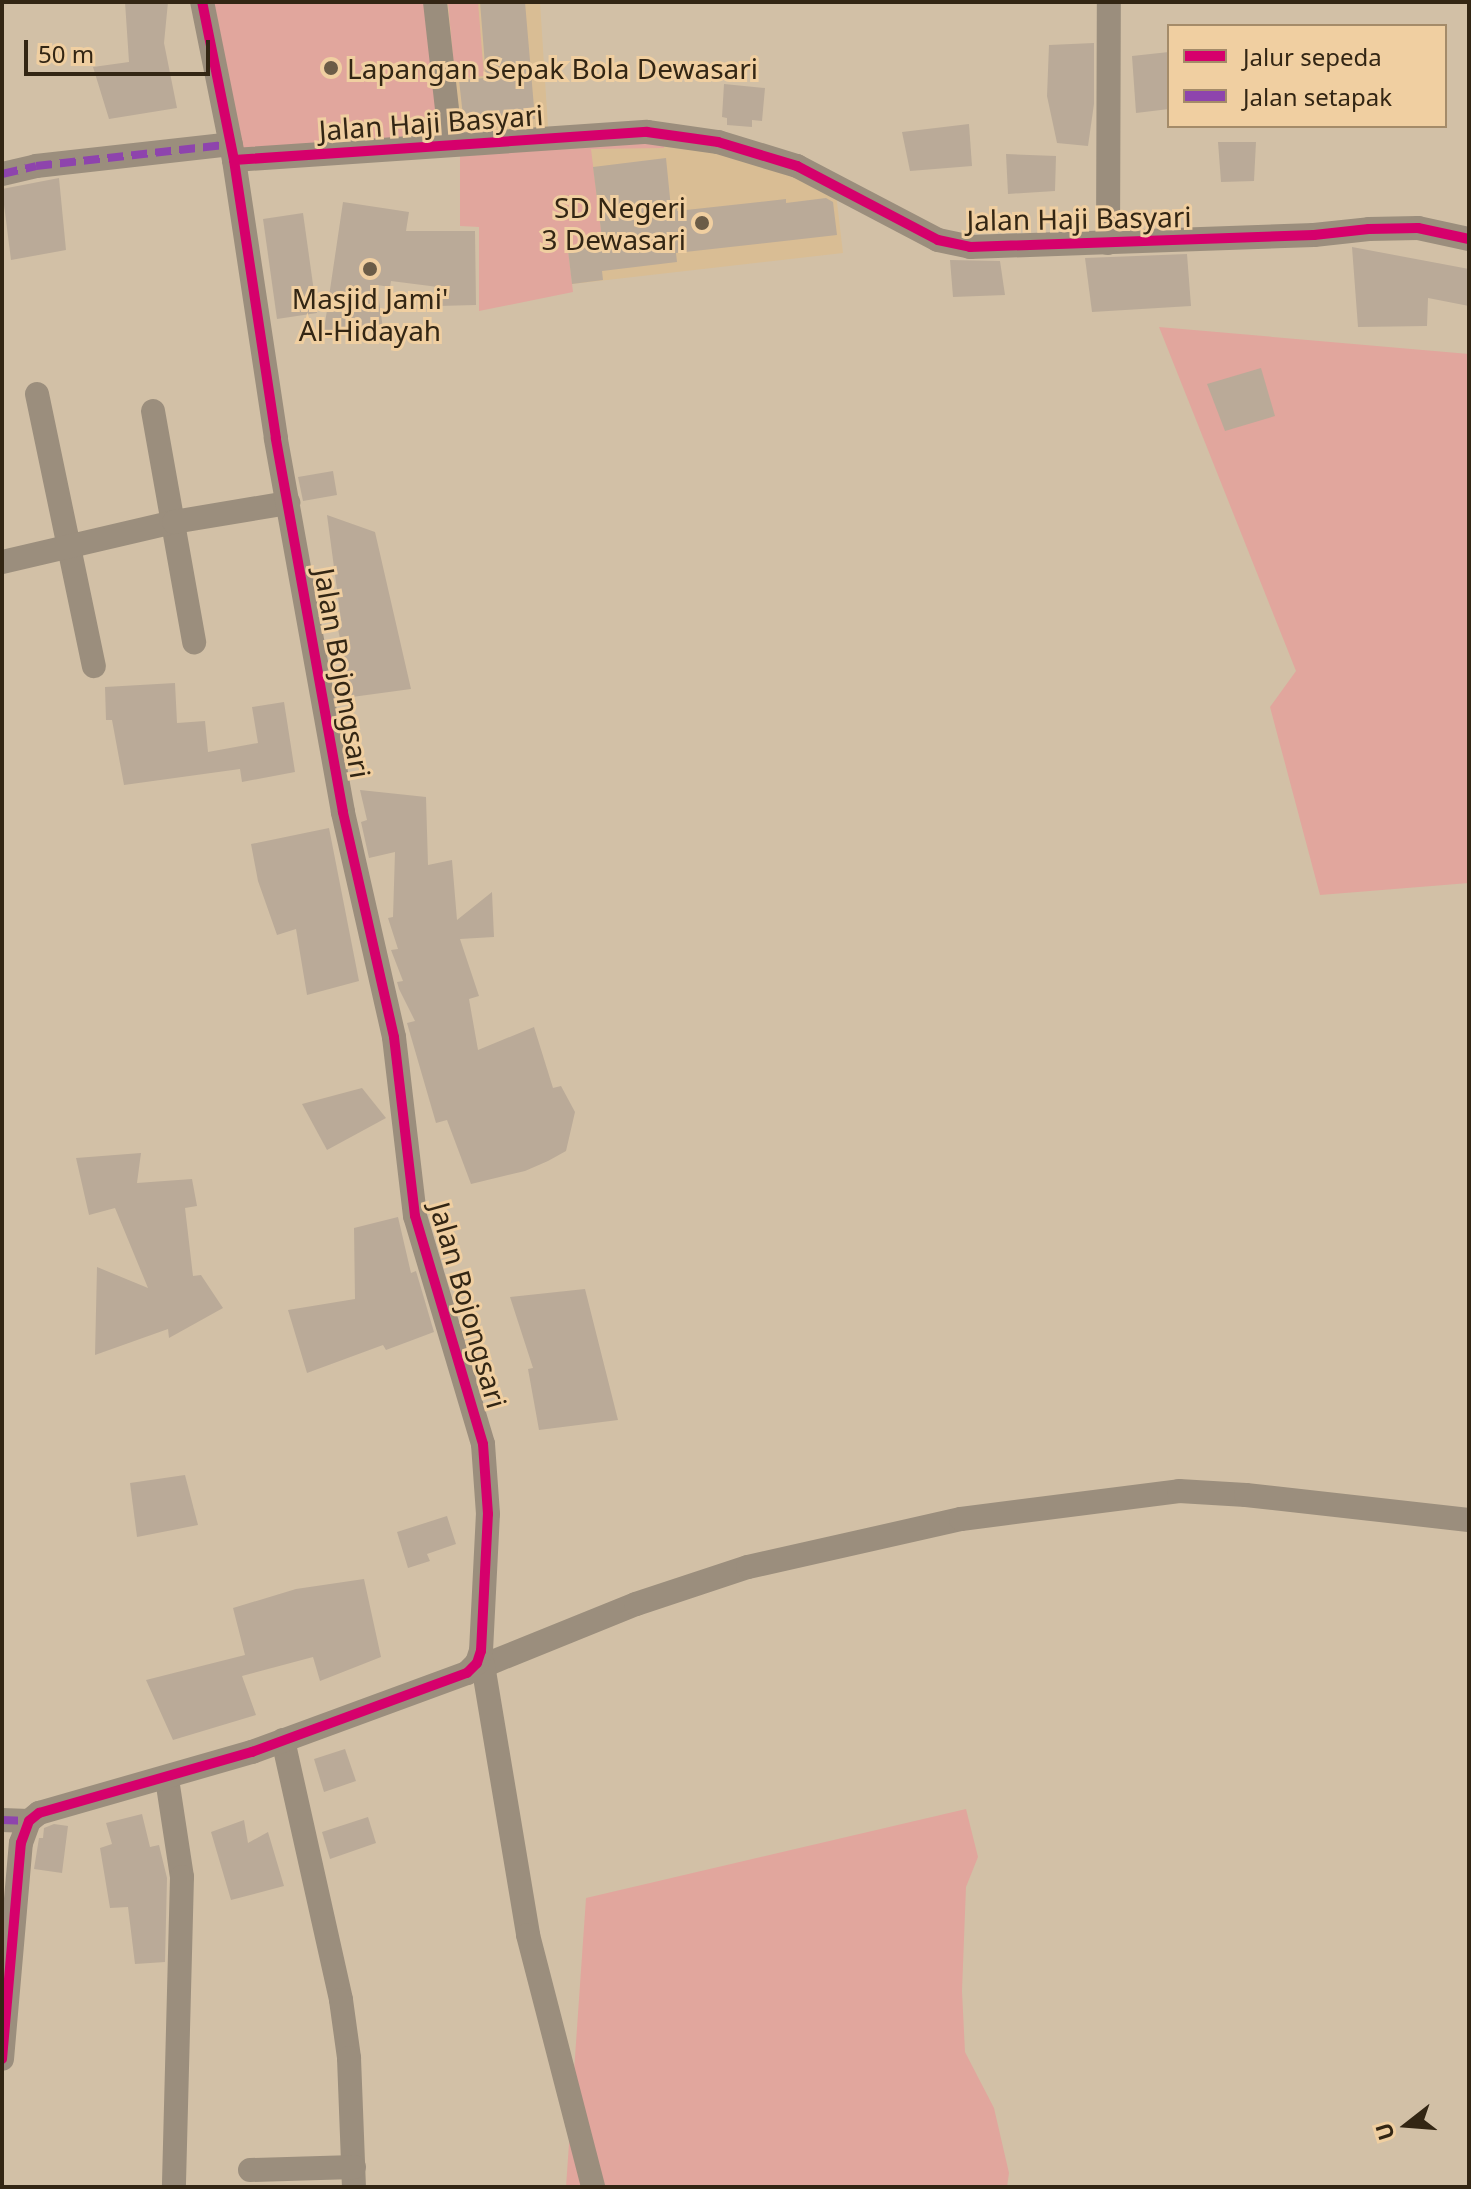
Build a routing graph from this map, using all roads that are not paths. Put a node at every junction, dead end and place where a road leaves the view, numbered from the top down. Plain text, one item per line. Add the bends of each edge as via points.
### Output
1 (202, 2) edge
2 (435, 2) edge
3 (1109, 2) edge
4 (451, 145) junction
5 (232, 152) junction
6 (2, 174) edge
7 (1469, 239) edge
8 (1108, 243) junction
9 (37, 394) dead end
10 (153, 411) dead end
11 (288, 503) junction
12 (174, 522) junction
13 (70, 546) junction
14 (2, 562) edge
15 (194, 642) dead end
16 (94, 666) dead end
17 (1469, 1520) edge
18 (480, 1664) junction
19 (283, 1740) junction
20 (167, 1779) junction
21 (2, 1820) edge
22 (29, 1821) junction
23 (2, 2059) edge
24 (250, 2170) dead end
25 (354, 2177) edge
26 (174, 2187) edge
27 (593, 2187) edge

1 - 5 street, Jalan Bojongsari
2 - 4 street
3 - 8 street
4 - 5 street, Jalan Haji Basyari
4 - 8 street, Jalan Haji Basyari via 627,131 705,140 797,166 952,245
5 - 6 street, Jalan Haji Basyari via 36,166
5 - 11 street, Jalan Bojongsari
7 - 8 street, Jalan Haji Basyari via 1418,228
9 - 13 street
10 - 12 street
11 - 12 street
11 - 18 street, Jalan Bojongsari via 357,886 394,1037 415,1216 483,1444 488,1514
12 - 13 street
12 - 15 street
13 - 14 street
13 - 16 street
17 - 18 street via 1236,1494 1160,1492 961,1519 748,1567
18 - 19 street
18 - 27 street, Jalan Bojongsari via 528,1935
19 - 20 street
19 - 25 street via 341,2000
20 - 22 street via 50,1808
20 - 26 street via 182,1877
21 - 22 street
22 - 23 street via 21,1843
24 - 25 street

